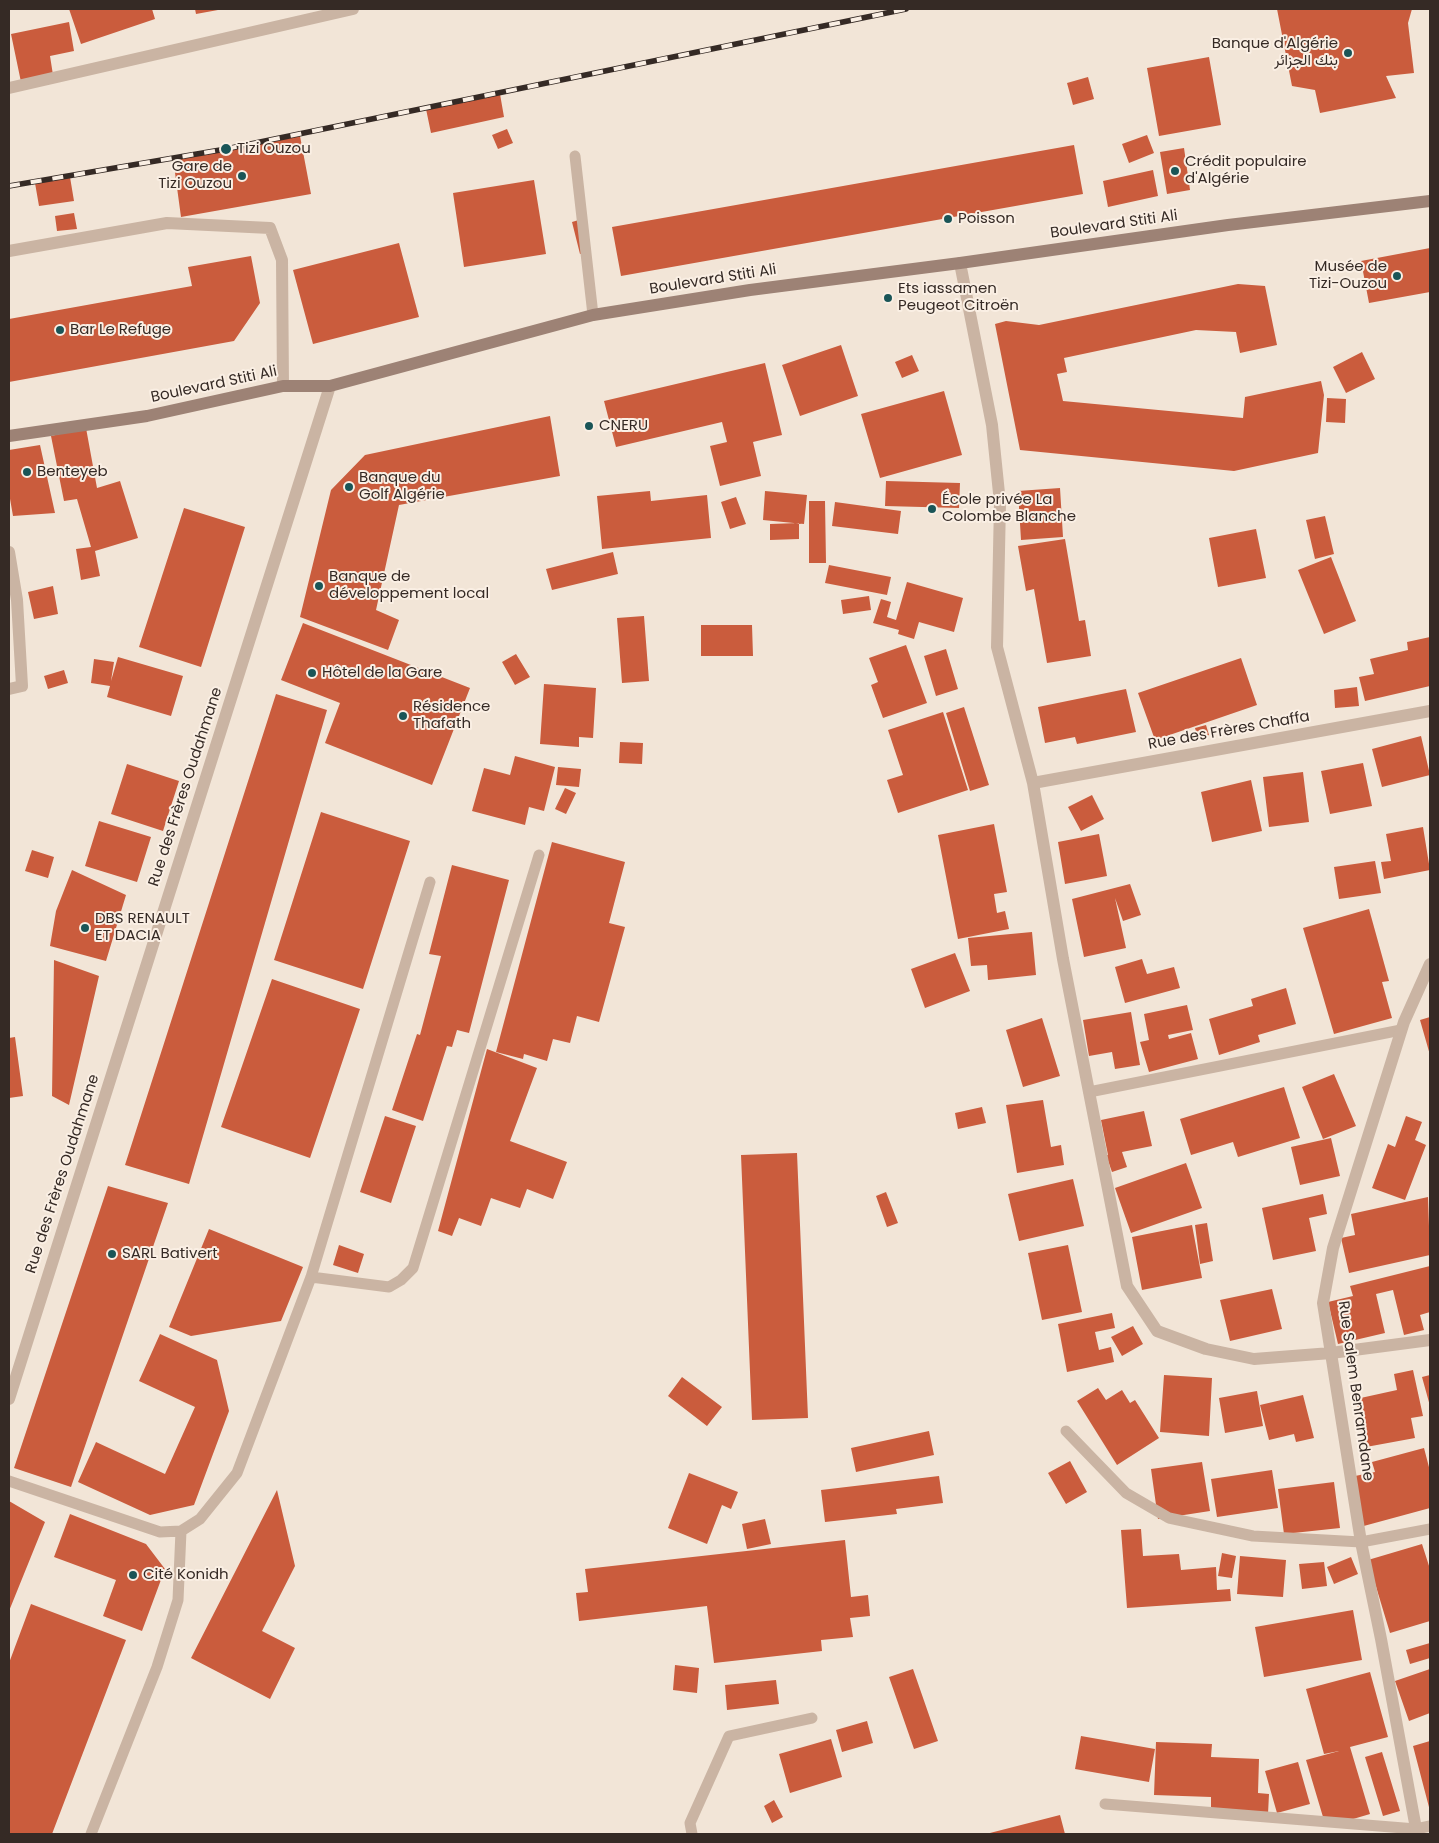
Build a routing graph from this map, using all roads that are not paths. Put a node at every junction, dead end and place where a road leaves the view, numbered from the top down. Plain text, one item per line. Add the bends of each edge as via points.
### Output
1 (354, 9) edge
2 (9, 88) edge
3 (575, 156) dead end
4 (1430, 201) edge
5 (9, 252) edge
6 (960, 263) junction
7 (593, 315) junction
8 (283, 386) junction
9 (330, 386) junction
10 (9, 436) edge
11 (9, 552) edge
12 (9, 689) edge
13 (1430, 711) edge
14 (1033, 783) junction
15 (539, 855) dead end
16 (430, 882) dead end
17 (1430, 964) edge
18 (1401, 1030) junction
19 (1089, 1092) junction
20 (311, 1277) junction
21 (1430, 1340) edge
22 (1331, 1353) junction
23 (9, 1399) edge
24 (1066, 1431) dead end
25 (9, 1481) edge
26 (1430, 1529) edge
27 (181, 1531) junction
28 (1361, 1542) junction
29 (812, 1718) dead end
30 (1105, 1804) dead end
31 (1430, 1826) edge
32 (1416, 1832) edge
33 (91, 1834) edge
34 (692, 1834) edge

1 - 2 street
3 - 7 lane
4 - 6 main road, Boulevard Stiti Ali via 1228,225
5 - 8 street via 167,223 270,228 282,260
6 - 7 main road, Boulevard Stiti Ali via 750,290
6 - 14 street via 993,434 1000,502 997,647
7 - 9 main road, Boulevard Stiti Ali
8 - 9 main road, Boulevard Stiti Ali
8 - 10 main road, Boulevard Stiti Ali via 148,416
9 - 23 street, Rue des Frères Oudahmane
11 - 12 street via 17,600 22,686
13 - 14 street, Rue des Frères Chaffa
14 - 19 street
15 - 20 lane via 413,1268 390,1287
16 - 20 lane
17 - 18 street, Rue Salem Benramdane
18 - 19 lane
18 - 22 street, Rue Salem Benramdane via 1333,1248 1323,1303
19 - 22 street via 1127,1286 1157,1331 1206,1348 1254,1359
20 - 27 lane via 237,1473 200,1519
21 - 22 street
22 - 28 street, Rue Salem Benramdane
24 - 28 lane via 1126,1493 1169,1518 1253,1536
25 - 27 lane via 160,1532
26 - 28 lane
27 - 33 lane via 178,1600 156,1667
28 - 32 street, Rue Salem Benramdane
29 - 34 lane via 728,1736 690,1823
30 - 32 lane
31 - 32 lane

